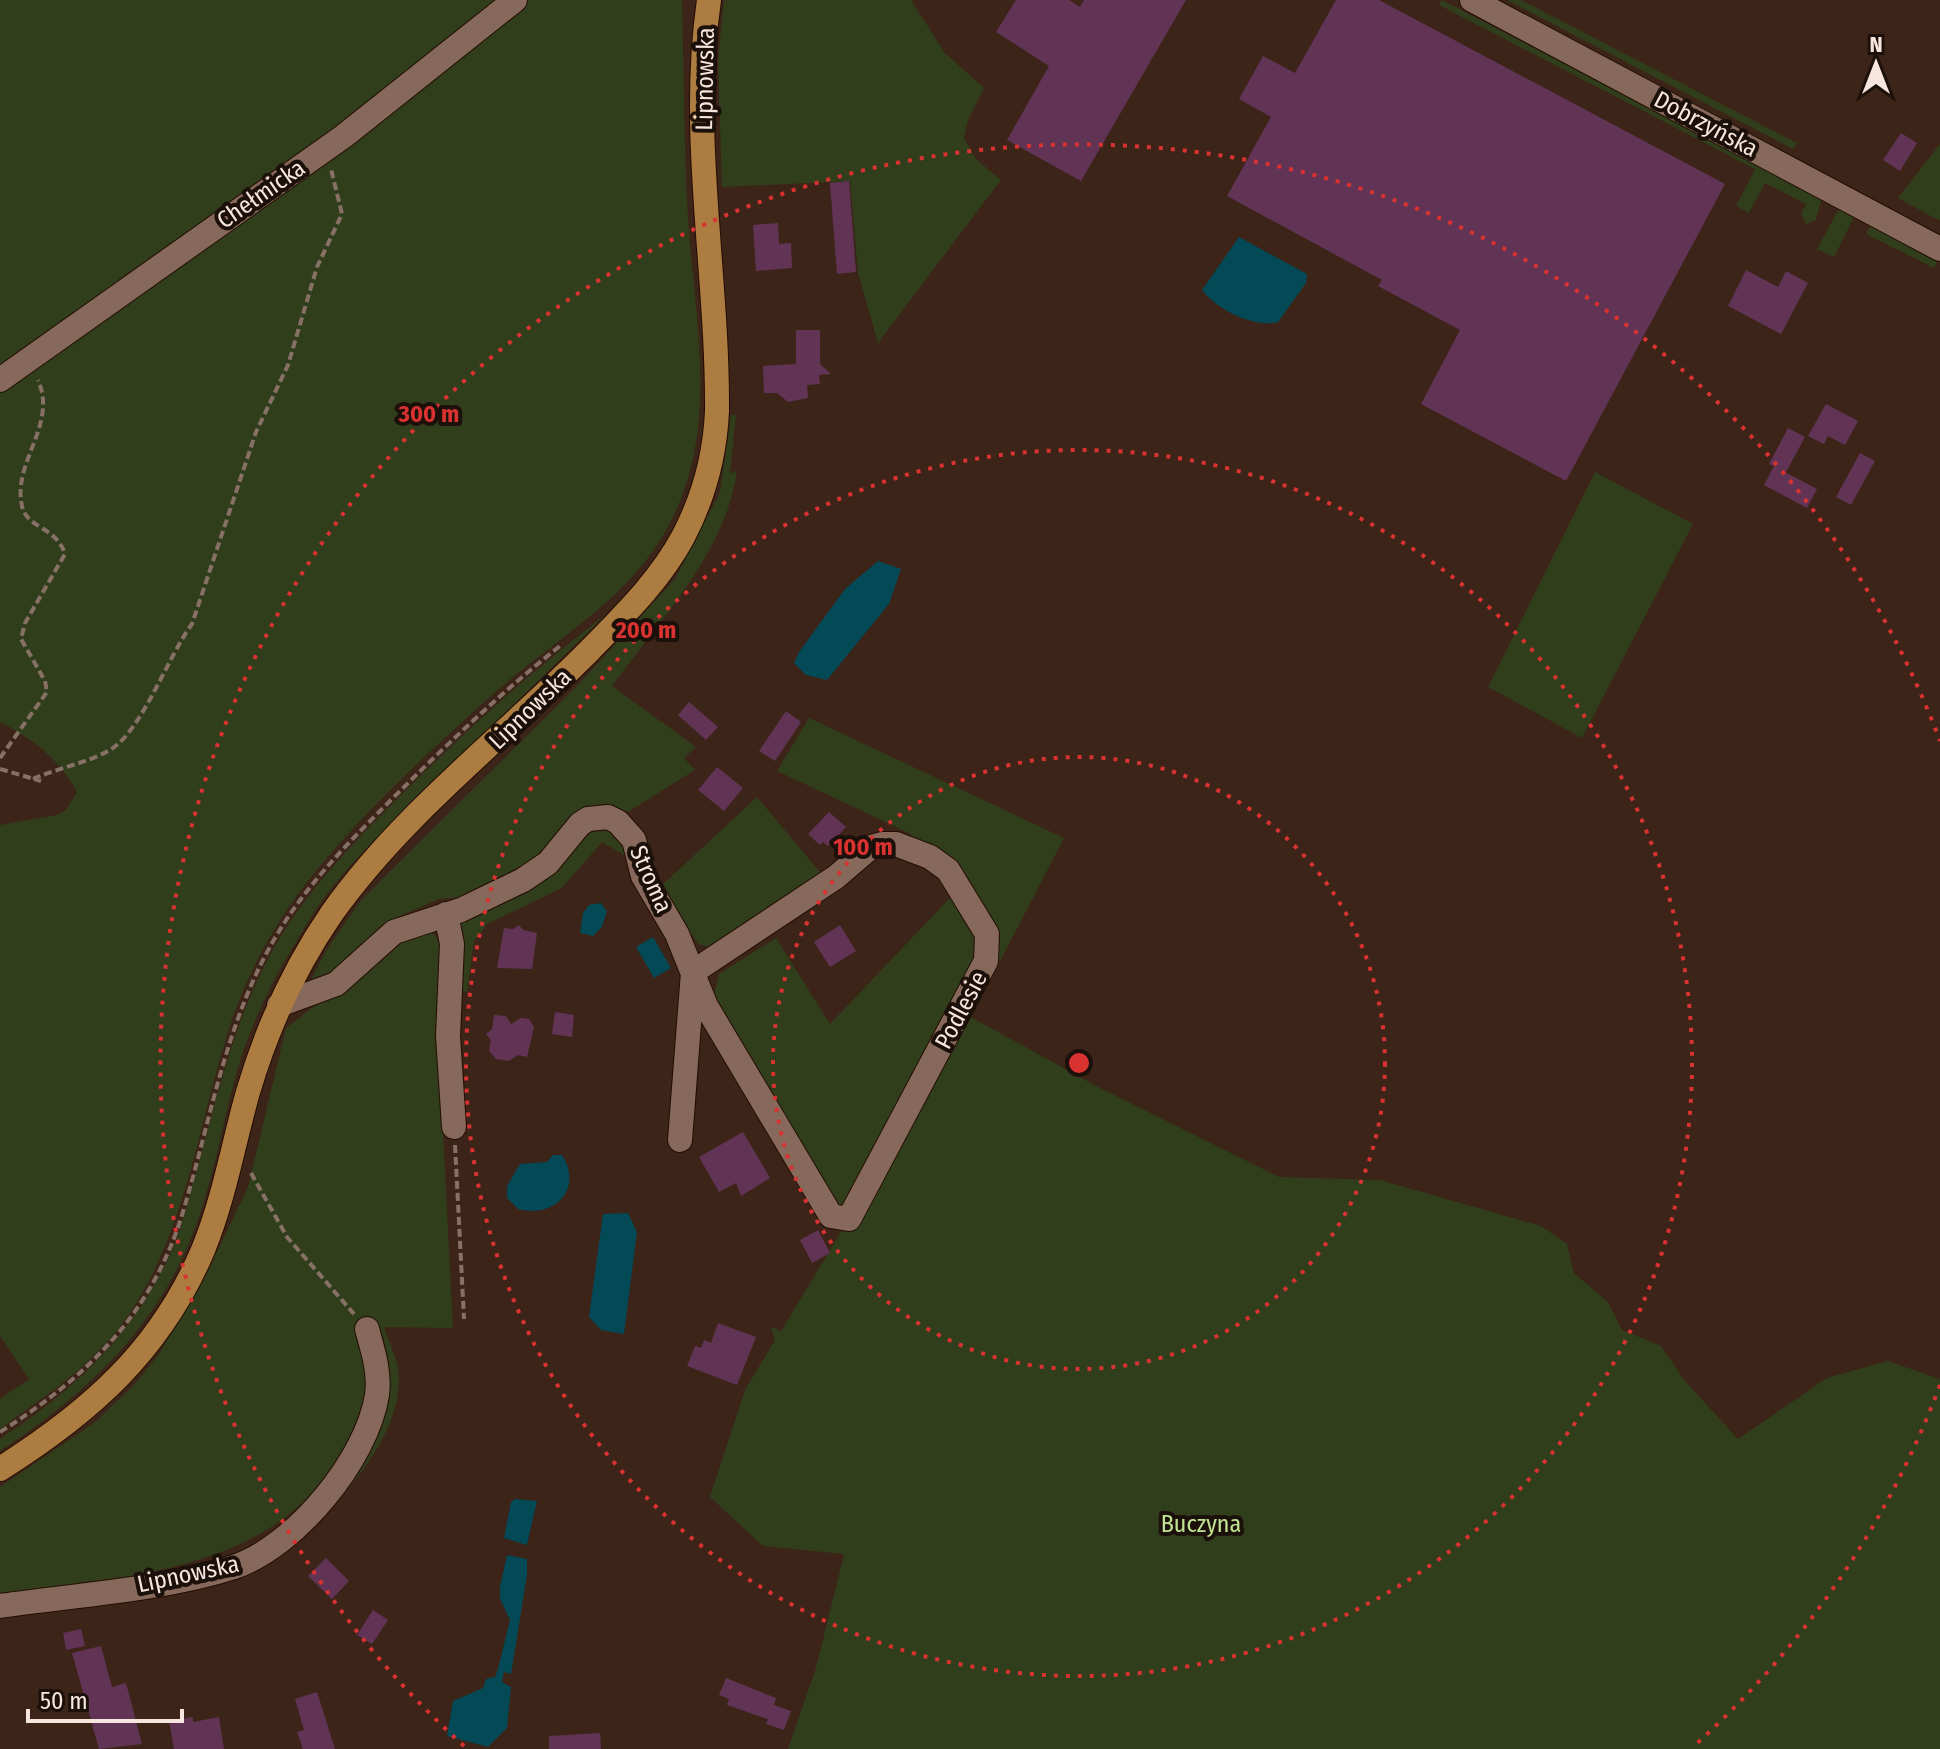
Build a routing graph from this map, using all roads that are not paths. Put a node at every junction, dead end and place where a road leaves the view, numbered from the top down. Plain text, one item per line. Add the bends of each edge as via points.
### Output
1 (515, 0) edge
2 (709, 0) edge
3 (1472, 0) edge
4 (1940, 249) edge
5 (0, 380) edge
6 (446, 914) junction
7 (693, 972) junction
8 (279, 1005) junction
9 (454, 1127) road end
10 (680, 1140) dead end
11 (825, 1206) joint
12 (367, 1329) road end
13 (0, 1469) edge
14 (0, 1606) edge

1 - 5 street, Chełmicka via 326,148
2 - 8 main road, Lipnowska via 703,131 717,411 713,455 692,518 653,582 618,622 419,815 350,890
3 - 4 street, Dobrzyńska
6 - 7 street, Stroma via 523,880 548,863 580,824 608,817 634,840 643,876
6 - 8 street, Stroma via 394,932 336,984
6 - 9 street via 453,957 448,1036
7 - 10 street
7 - 11 street, Stroma via 732,1053
7 - 11 street, Podlesie via 882,844 896,844 940,863 982,922 989,948 986,961 854,1214 840,1219
8 - 13 main road, Lipnowska via 257,1064 213,1225 179,1298 145,1346 85,1411
12 - 14 street, Lipnowska via 377,1366 377,1395 367,1429 342,1474 278,1543 235,1566 194,1577

